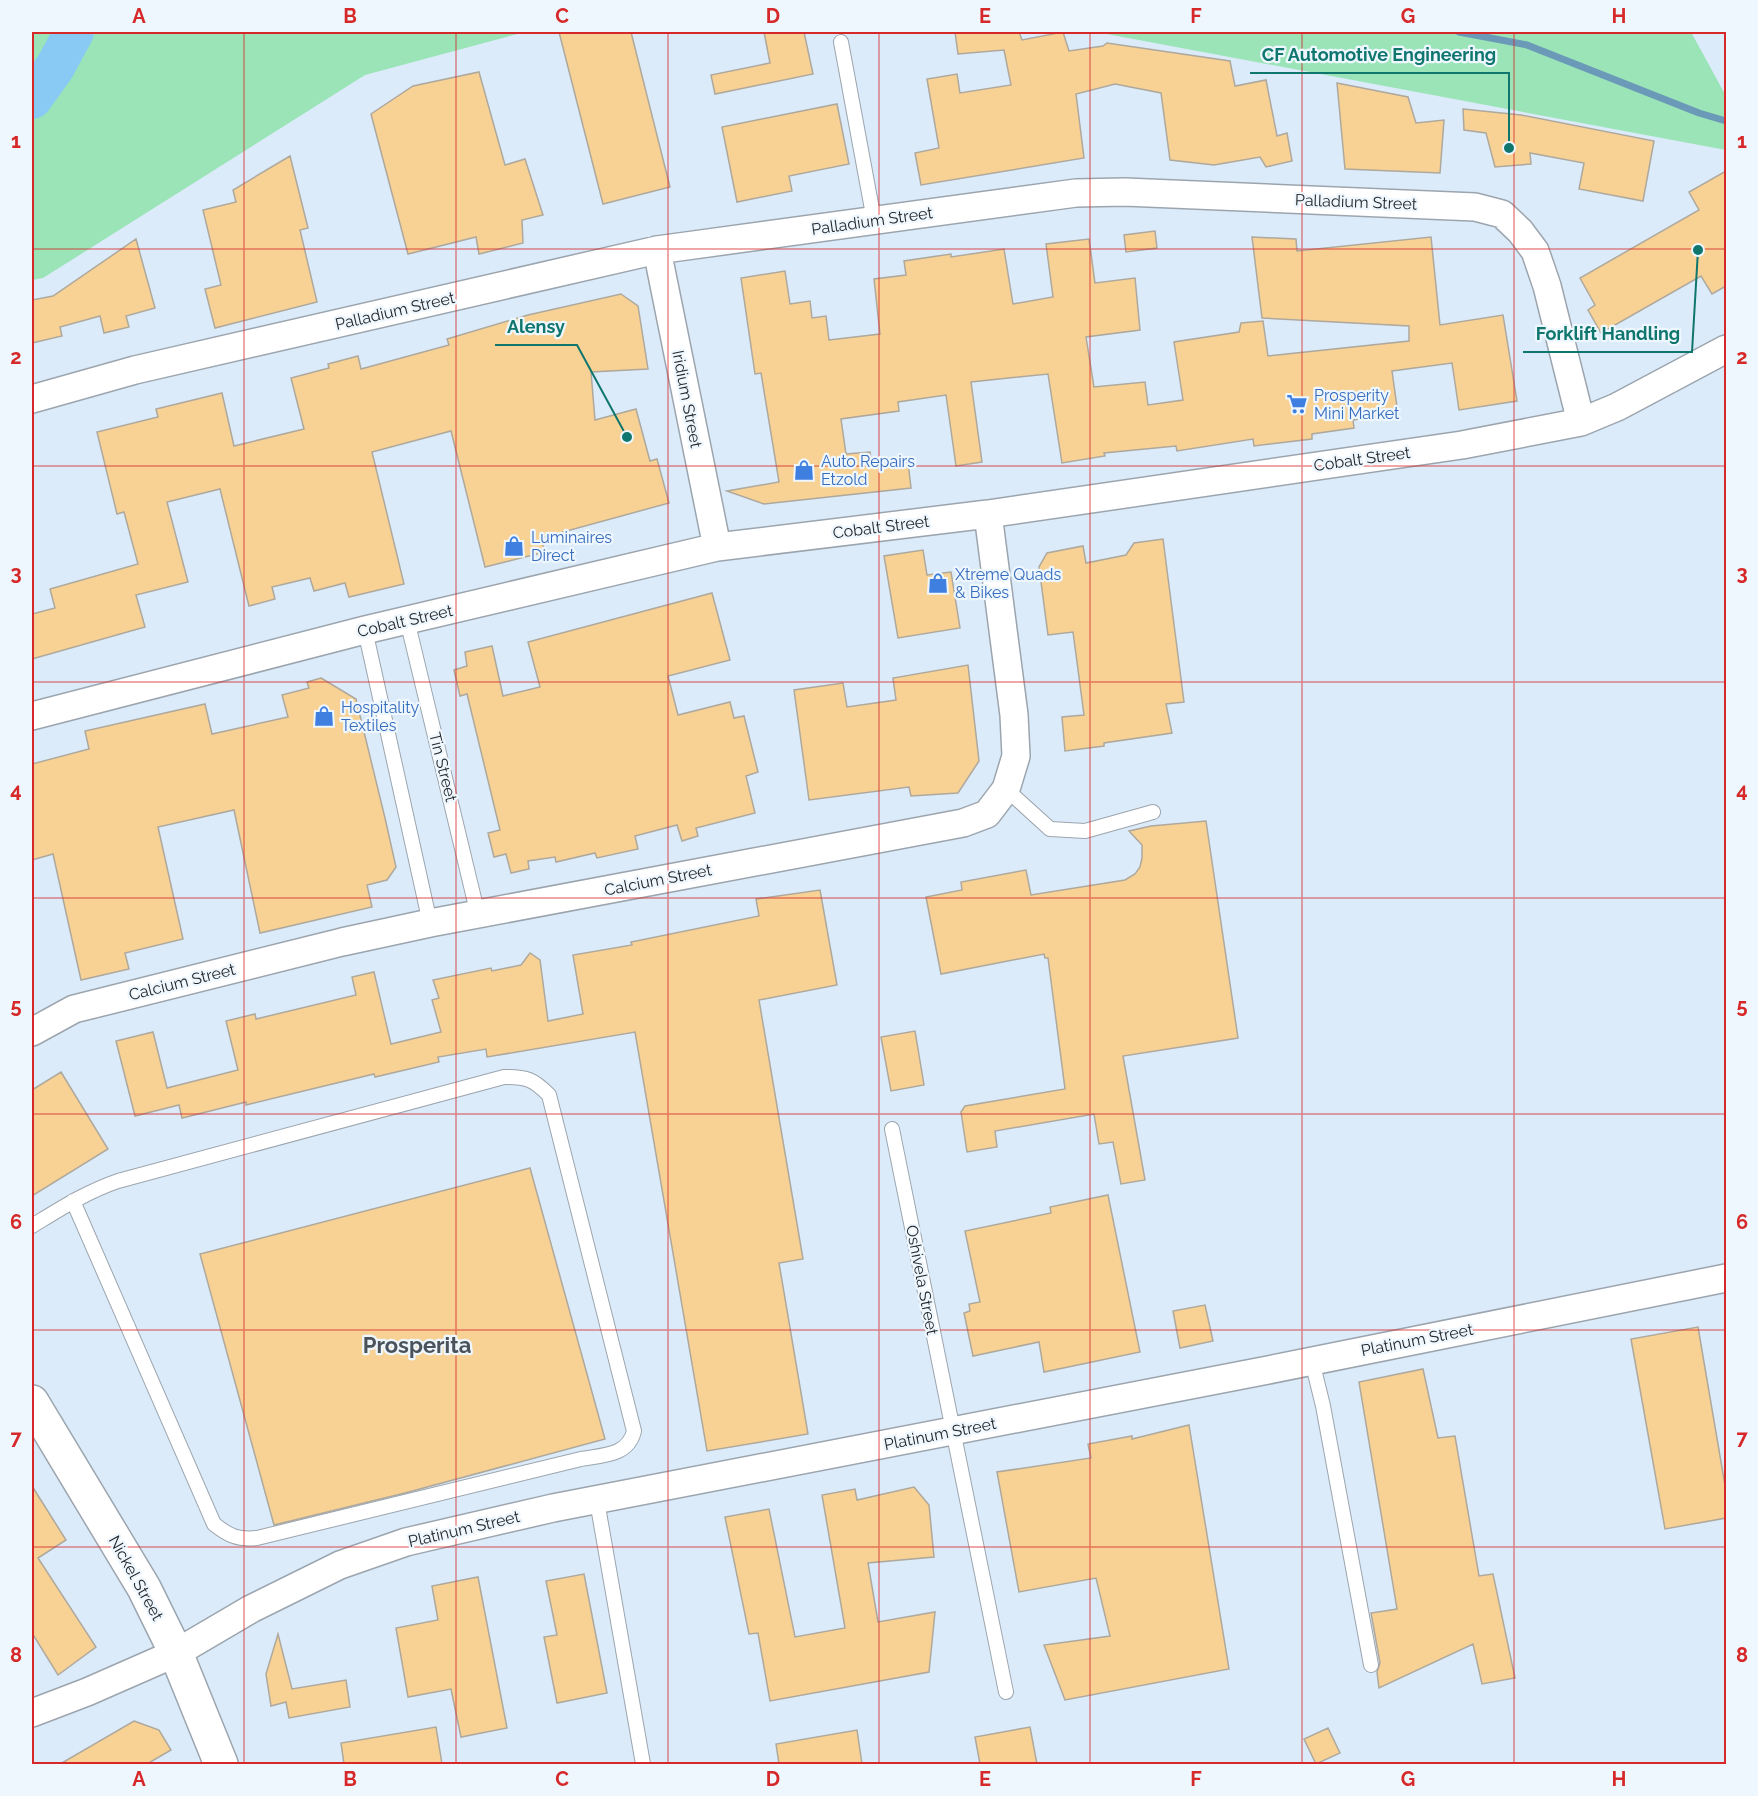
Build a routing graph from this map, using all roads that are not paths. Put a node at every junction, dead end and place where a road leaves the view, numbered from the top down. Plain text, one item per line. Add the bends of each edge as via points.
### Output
1 (841, 42) dead end
2 (874, 220) junction
3 (657, 250) junction
4 (1726, 349) edge
5 (32, 399) edge
6 (1581, 422) junction
7 (988, 514) junction
8 (717, 547) junction
9 (407, 620) junction
10 (365, 630) junction
11 (32, 716) edge
12 (1006, 789) junction
13 (1153, 812) dead end
14 (478, 915) junction
15 (430, 923) junction
16 (32, 1032) edge
17 (892, 1129) dead end
18 (74, 1201) junction
19 (32, 1226) edge
20 (1726, 1278) edge
21 (1312, 1361) junction
22 (32, 1402) edge
23 (952, 1432) junction
24 (597, 1501) junction
25 (176, 1653) junction
26 (1371, 1665) dead end
27 (1006, 1692) dead end
28 (32, 1713) edge
29 (221, 1764) edge
30 (643, 1764) edge

1 - 2 lane
2 - 3 street, Palladium Street
2 - 6 street, Palladium Street via 1076,193 1125,192 1475,207 1502,214 1535,251
3 - 5 street, Palladium Street via 135,370
3 - 8 street, Iridium Street
4 - 6 street, Cobalt Street
6 - 7 street, Cobalt Street via 1462,445
7 - 8 street, Cobalt Street
7 - 12 street, Calcium Street via 1014,715 1016,756
8 - 9 street, Cobalt Street
9 - 10 street, Cobalt Street
9 - 14 lane, Tin Street
10 - 11 street, Cobalt Street
10 - 15 lane
12 - 13 lane via 1050,829 1085,831
12 - 14 street, Calcium Street via 987,814 963,823
14 - 15 street, Calcium Street
15 - 16 street, Calcium Street via 74,1009
17 - 23 lane, Oshivela Street
18 - 18 lane via 118,1181 504,1077 536,1082 549,1095 634,1431 631,1442 613,1453 269,1535 242,1539 228,1536 214,1524
18 - 19 lane
20 - 21 street, Platinum Street
21 - 23 street, Platinum Street
21 - 26 lane
22 - 25 street, Nickel Street via 144,1588
23 - 24 street, Platinum Street
23 - 27 lane, Oshivela Street
24 - 25 street, Platinum Street via 406,1542 340,1565 251,1609
24 - 30 lane
25 - 28 street, Platinum Street
25 - 29 street, Nickel Street

